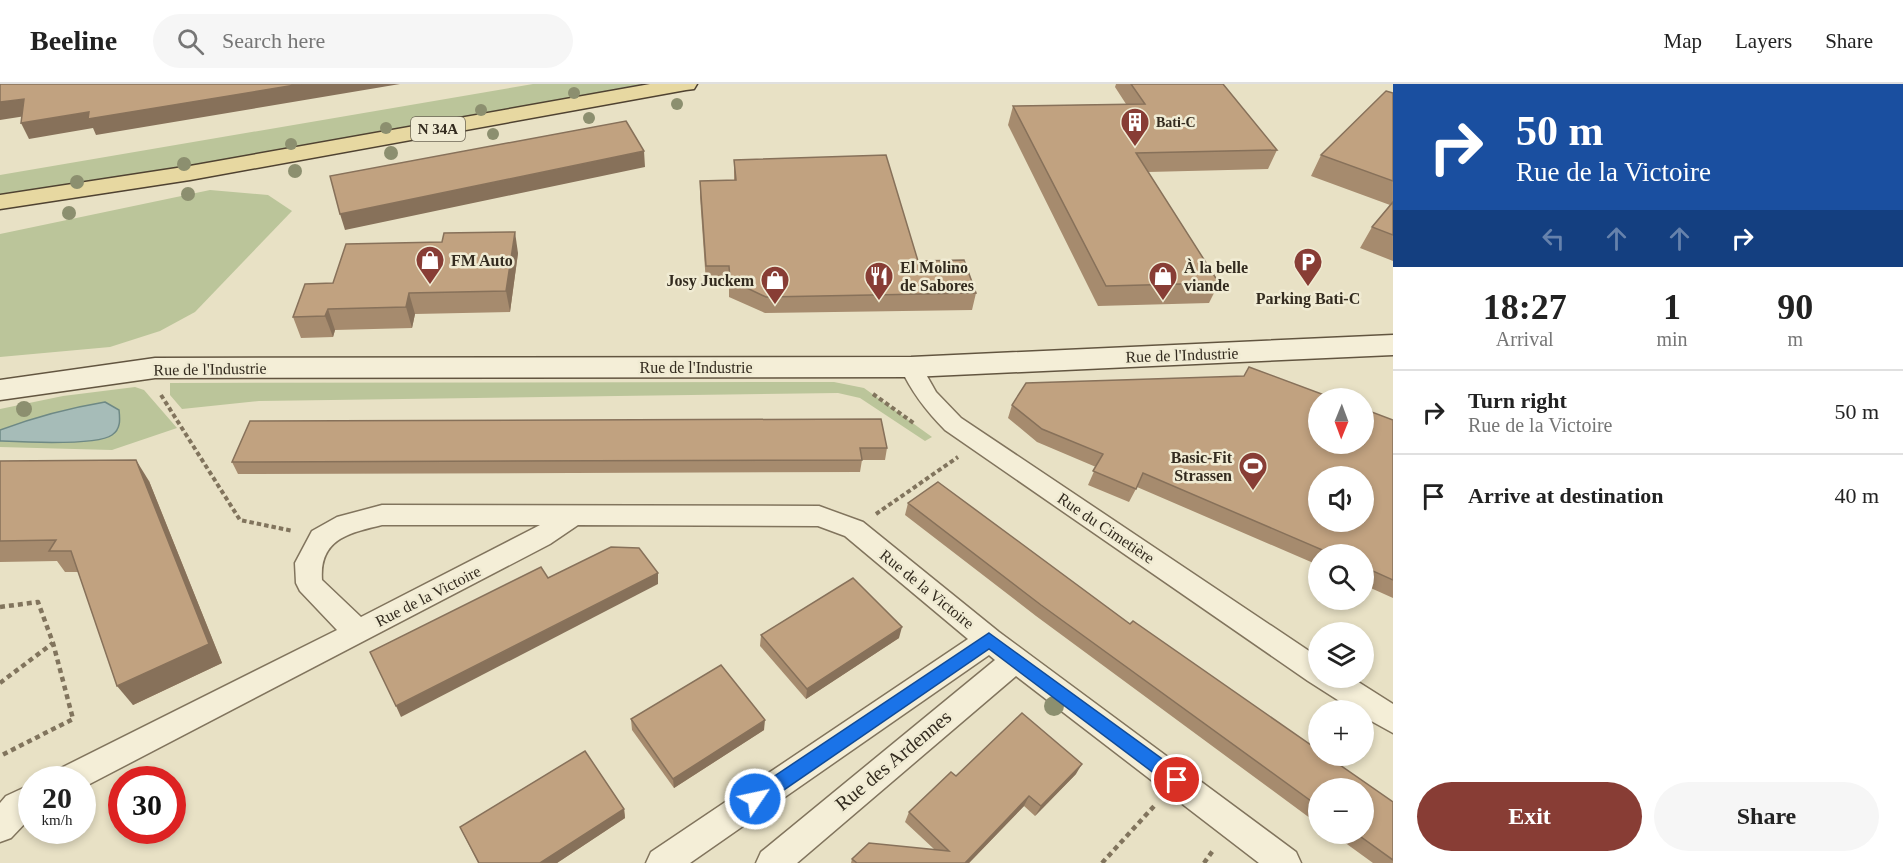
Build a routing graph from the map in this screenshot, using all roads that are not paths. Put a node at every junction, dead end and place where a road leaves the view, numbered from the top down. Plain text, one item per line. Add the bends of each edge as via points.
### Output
1 (686, 84) edge
2 (190, 173) junction
3 (0, 202) edge
4 (0, 213) edge
5 (1393, 345) edge
6 (911, 367) junction
7 (0, 390) edge
8 (574, 515) junction
9 (358, 632) junction
10 (989, 640) junction
11 (1015, 660) junction
12 (1308, 665) edge
13 (1343, 688) edge
14 (1393, 720) edge
15 (95, 766) edge
16 (18, 806) edge
17 (0, 827) edge
18 (662, 863) edge
19 (772, 863) edge
20 (1285, 863) edge

1 - 2 main road, N 34A
2 - 3 main road, N 34A
2 - 4 main road, N 34A
5 - 6 street, Rue de l'Industrie
6 - 7 street, Rue de l'Industrie via 155,368
6 - 12 street, Rue du Cimetière via 932,405 952,423
8 - 9 street, Rue de la Victoire via 541,537
8 - 9 street, Rue de la Victoire via 382,515 346,524 321,538 308,563 309,583
8 - 10 street, Rue de la Victoire via 819,516 854,529
9 - 15 street
10 - 11 street, Rue de la Victoire
10 - 18 street
11 - 19 street, Rue des Ardennes
11 - 20 street, Rue de la Victoire
13 - 14 street
16 - 17 street

